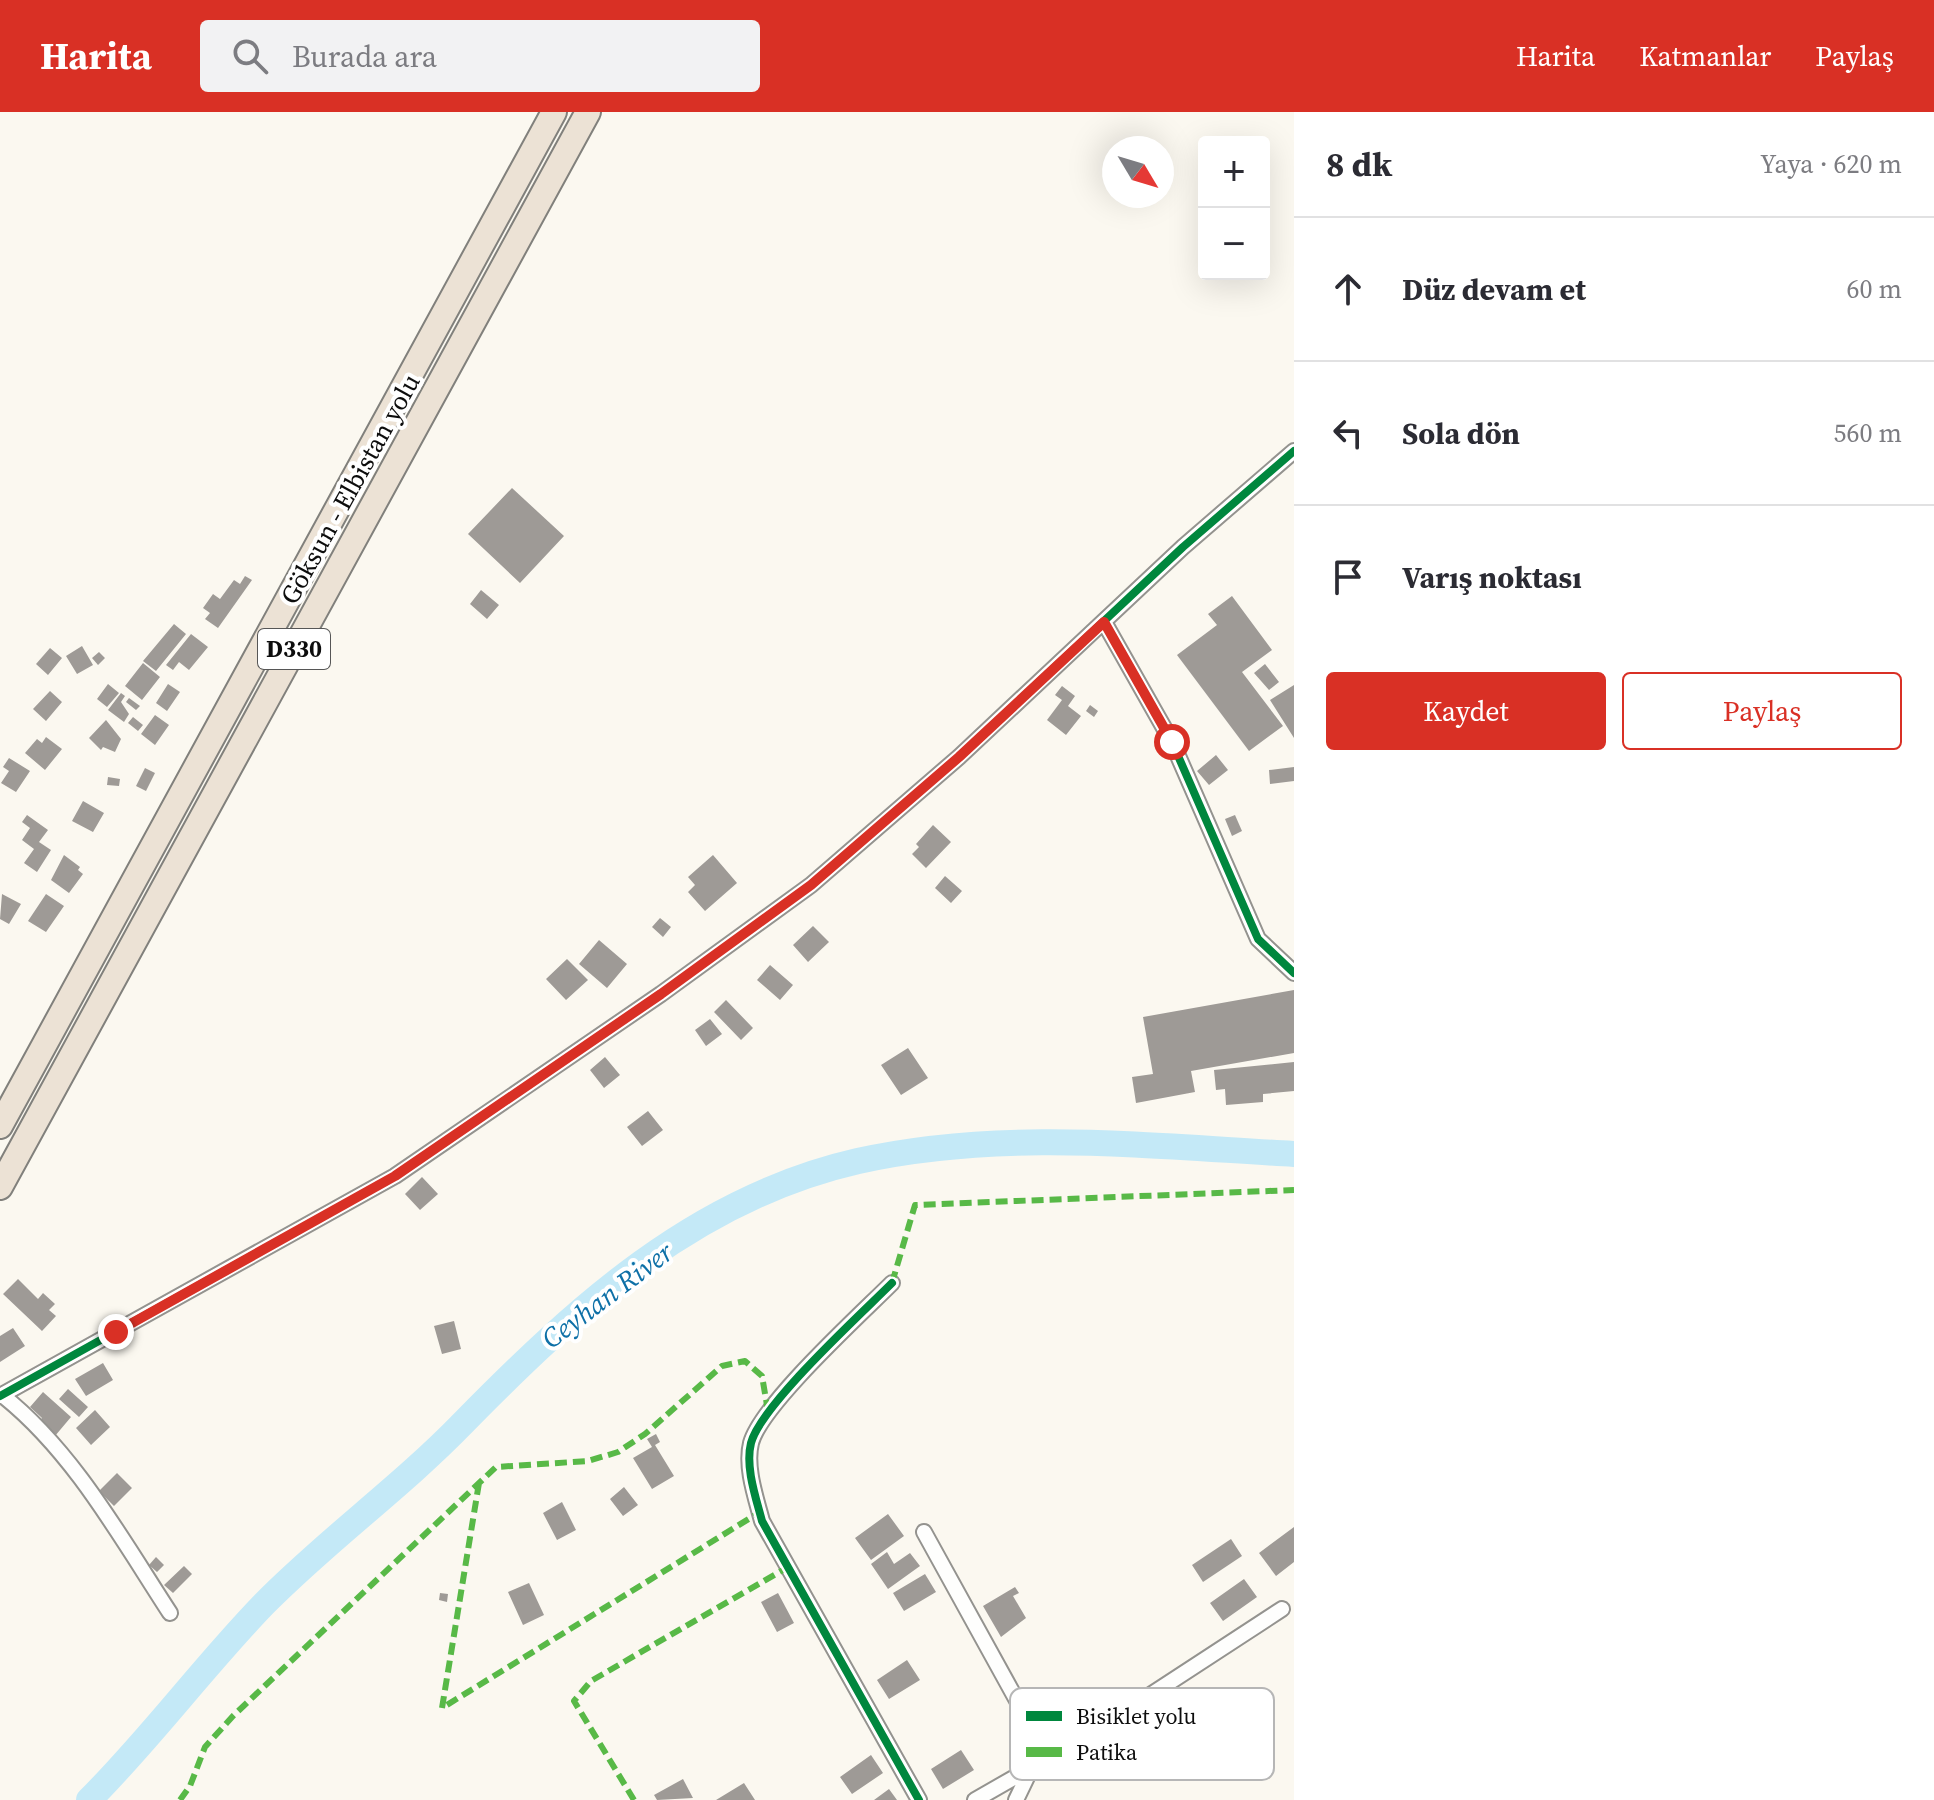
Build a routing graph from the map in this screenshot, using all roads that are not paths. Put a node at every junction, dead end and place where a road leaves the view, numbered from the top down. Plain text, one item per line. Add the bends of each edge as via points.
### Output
1 (554, 112) edge
2 (588, 112) edge
3 (1294, 451) edge
4 (1104, 622) junction
5 (1294, 973) edge
6 (0, 1126) edge
7 (0, 1187) edge
8 (892, 1283) dead end
9 (1, 1395) edge
10 (924, 1532) dead end
11 (1282, 1609) dead end
12 (170, 1613) dead end
13 (1010, 1688) edge
14 (1161, 1688) edge
15 (1010, 1780) edge
16 (1026, 1780) edge
17 (919, 1800) edge
18 (975, 1800) edge
19 (1016, 1800) edge

1 - 6 highway, Göksun - Elbistan yolu / D330
2 - 7 highway, Göksun - Elbistan yolu / D330
3 - 4 street
4 - 5 street via 1172,742 1258,939
4 - 9 street via 811,885 661,994 395,1176
8 - 17 street via 768,1411 751,1444 752,1471 762,1521
9 - 12 street via 27,1415 79,1480
10 - 13 street
11 - 14 street
15 - 18 street
16 - 19 street

